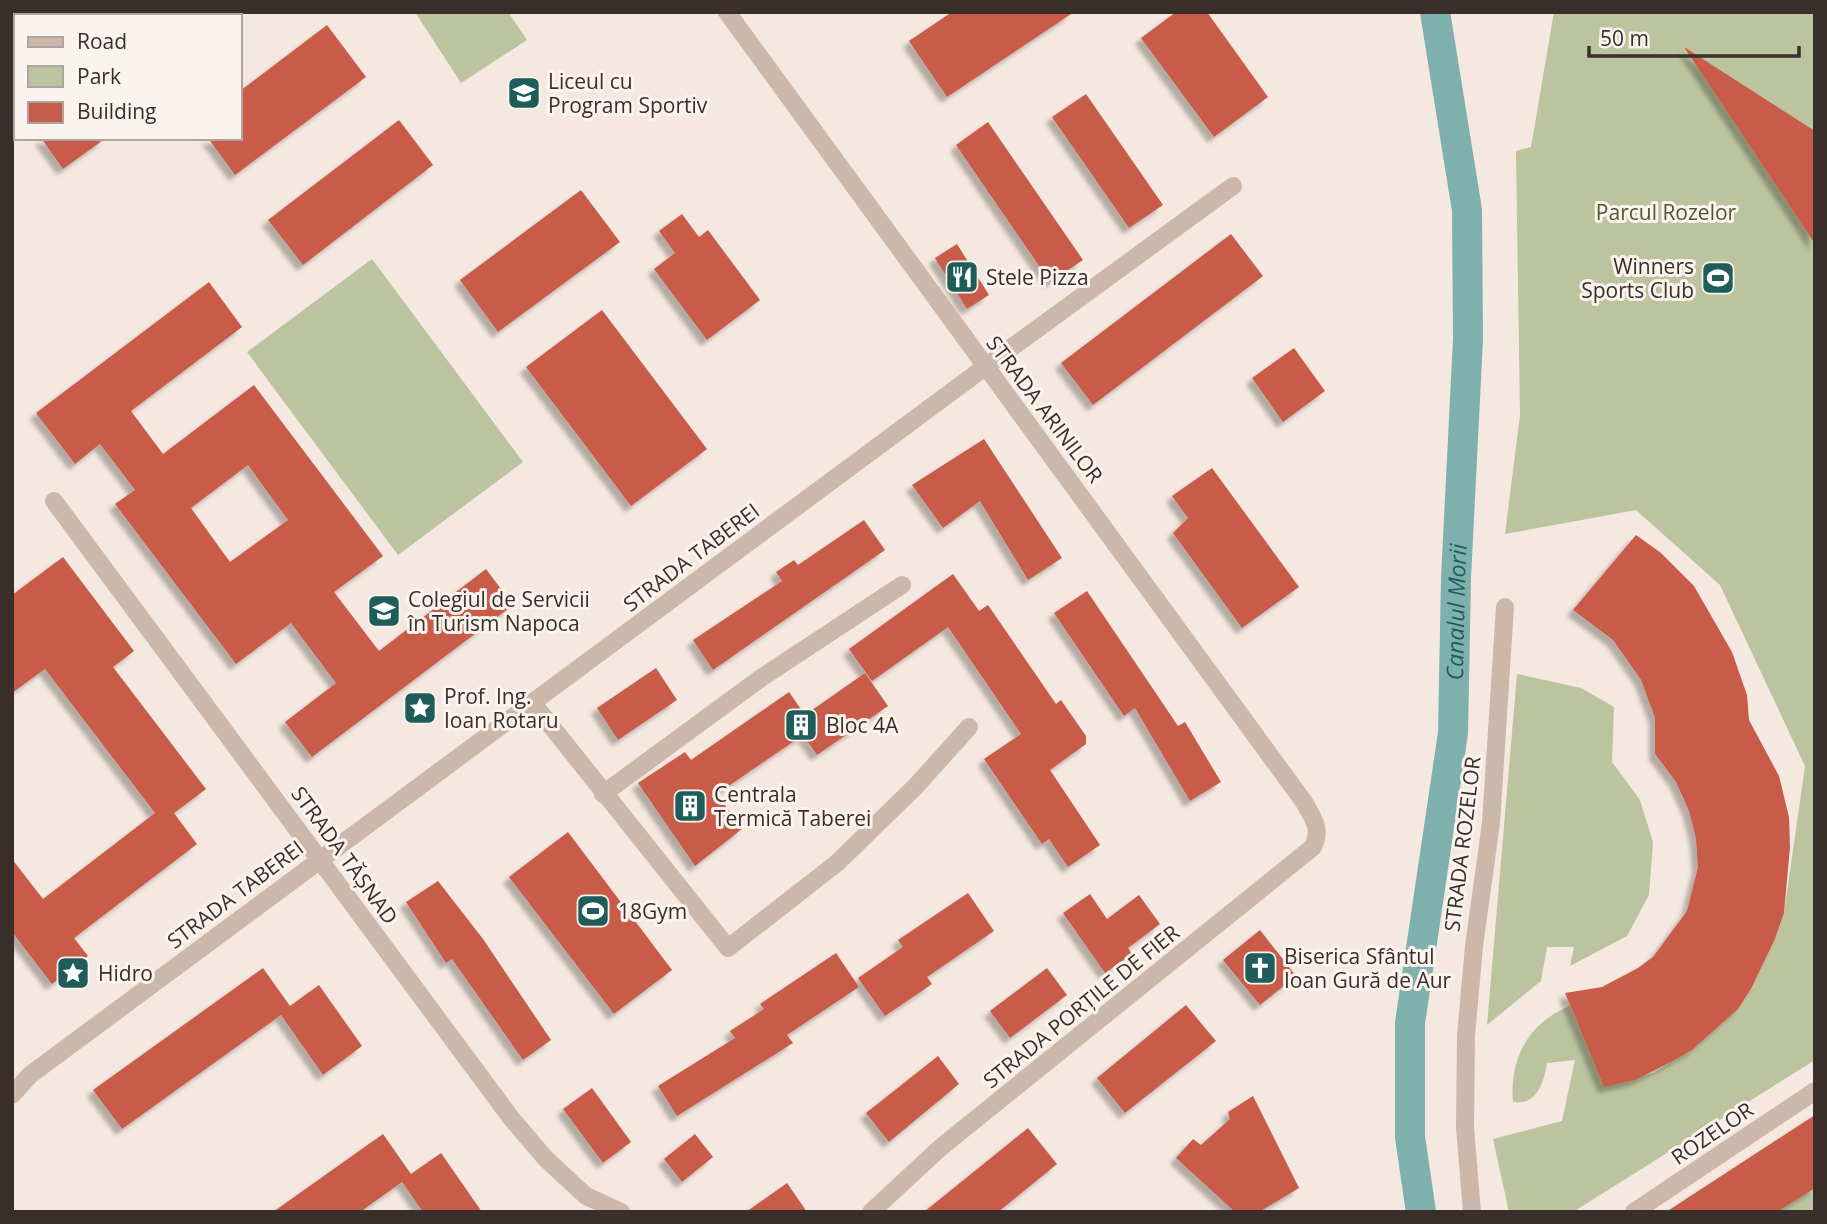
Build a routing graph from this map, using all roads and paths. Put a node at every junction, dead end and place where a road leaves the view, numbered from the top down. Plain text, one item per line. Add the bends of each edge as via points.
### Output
1 (727, 12) edge
2 (1233, 187) dead end
3 (985, 367) junction
4 (54, 501) dead end
5 (902, 585) dead end
6 (1505, 607) dead end
7 (532, 702) junction
8 (970, 727) dead end
9 (603, 794) junction
10 (1319, 836) joint
11 (320, 858) junction
12 (1815, 1091) edge
13 (12, 1095) edge
14 (621, 1212) edge
15 (871, 1212) edge
16 (1472, 1212) edge
17 (1634, 1212) edge

1 - 3 street, STRADA ARINILOR
2 - 3 street, STRADA TABEREI
3 - 7 street, STRADA TABEREI
3 - 10 street, STRADA ARINILOR via 1304,802
4 - 11 street, STRADA TĂȘNAD
5 - 9 street via 761,678
6 - 16 street, STRADA ROZELOR via 1491,823 1465,1036 1465,1127
7 - 9 street
7 - 11 street, STRADA TABEREI
8 - 9 street via 837,863 729,947
10 - 15 street, STRADA PORȚILE DE FIER via 1313,847 940,1148
11 - 13 street, STRADA TABEREI via 30,1075
11 - 14 street, STRADA TĂȘNAD via 545,1159 586,1196
12 - 17 street, ROZELOR

